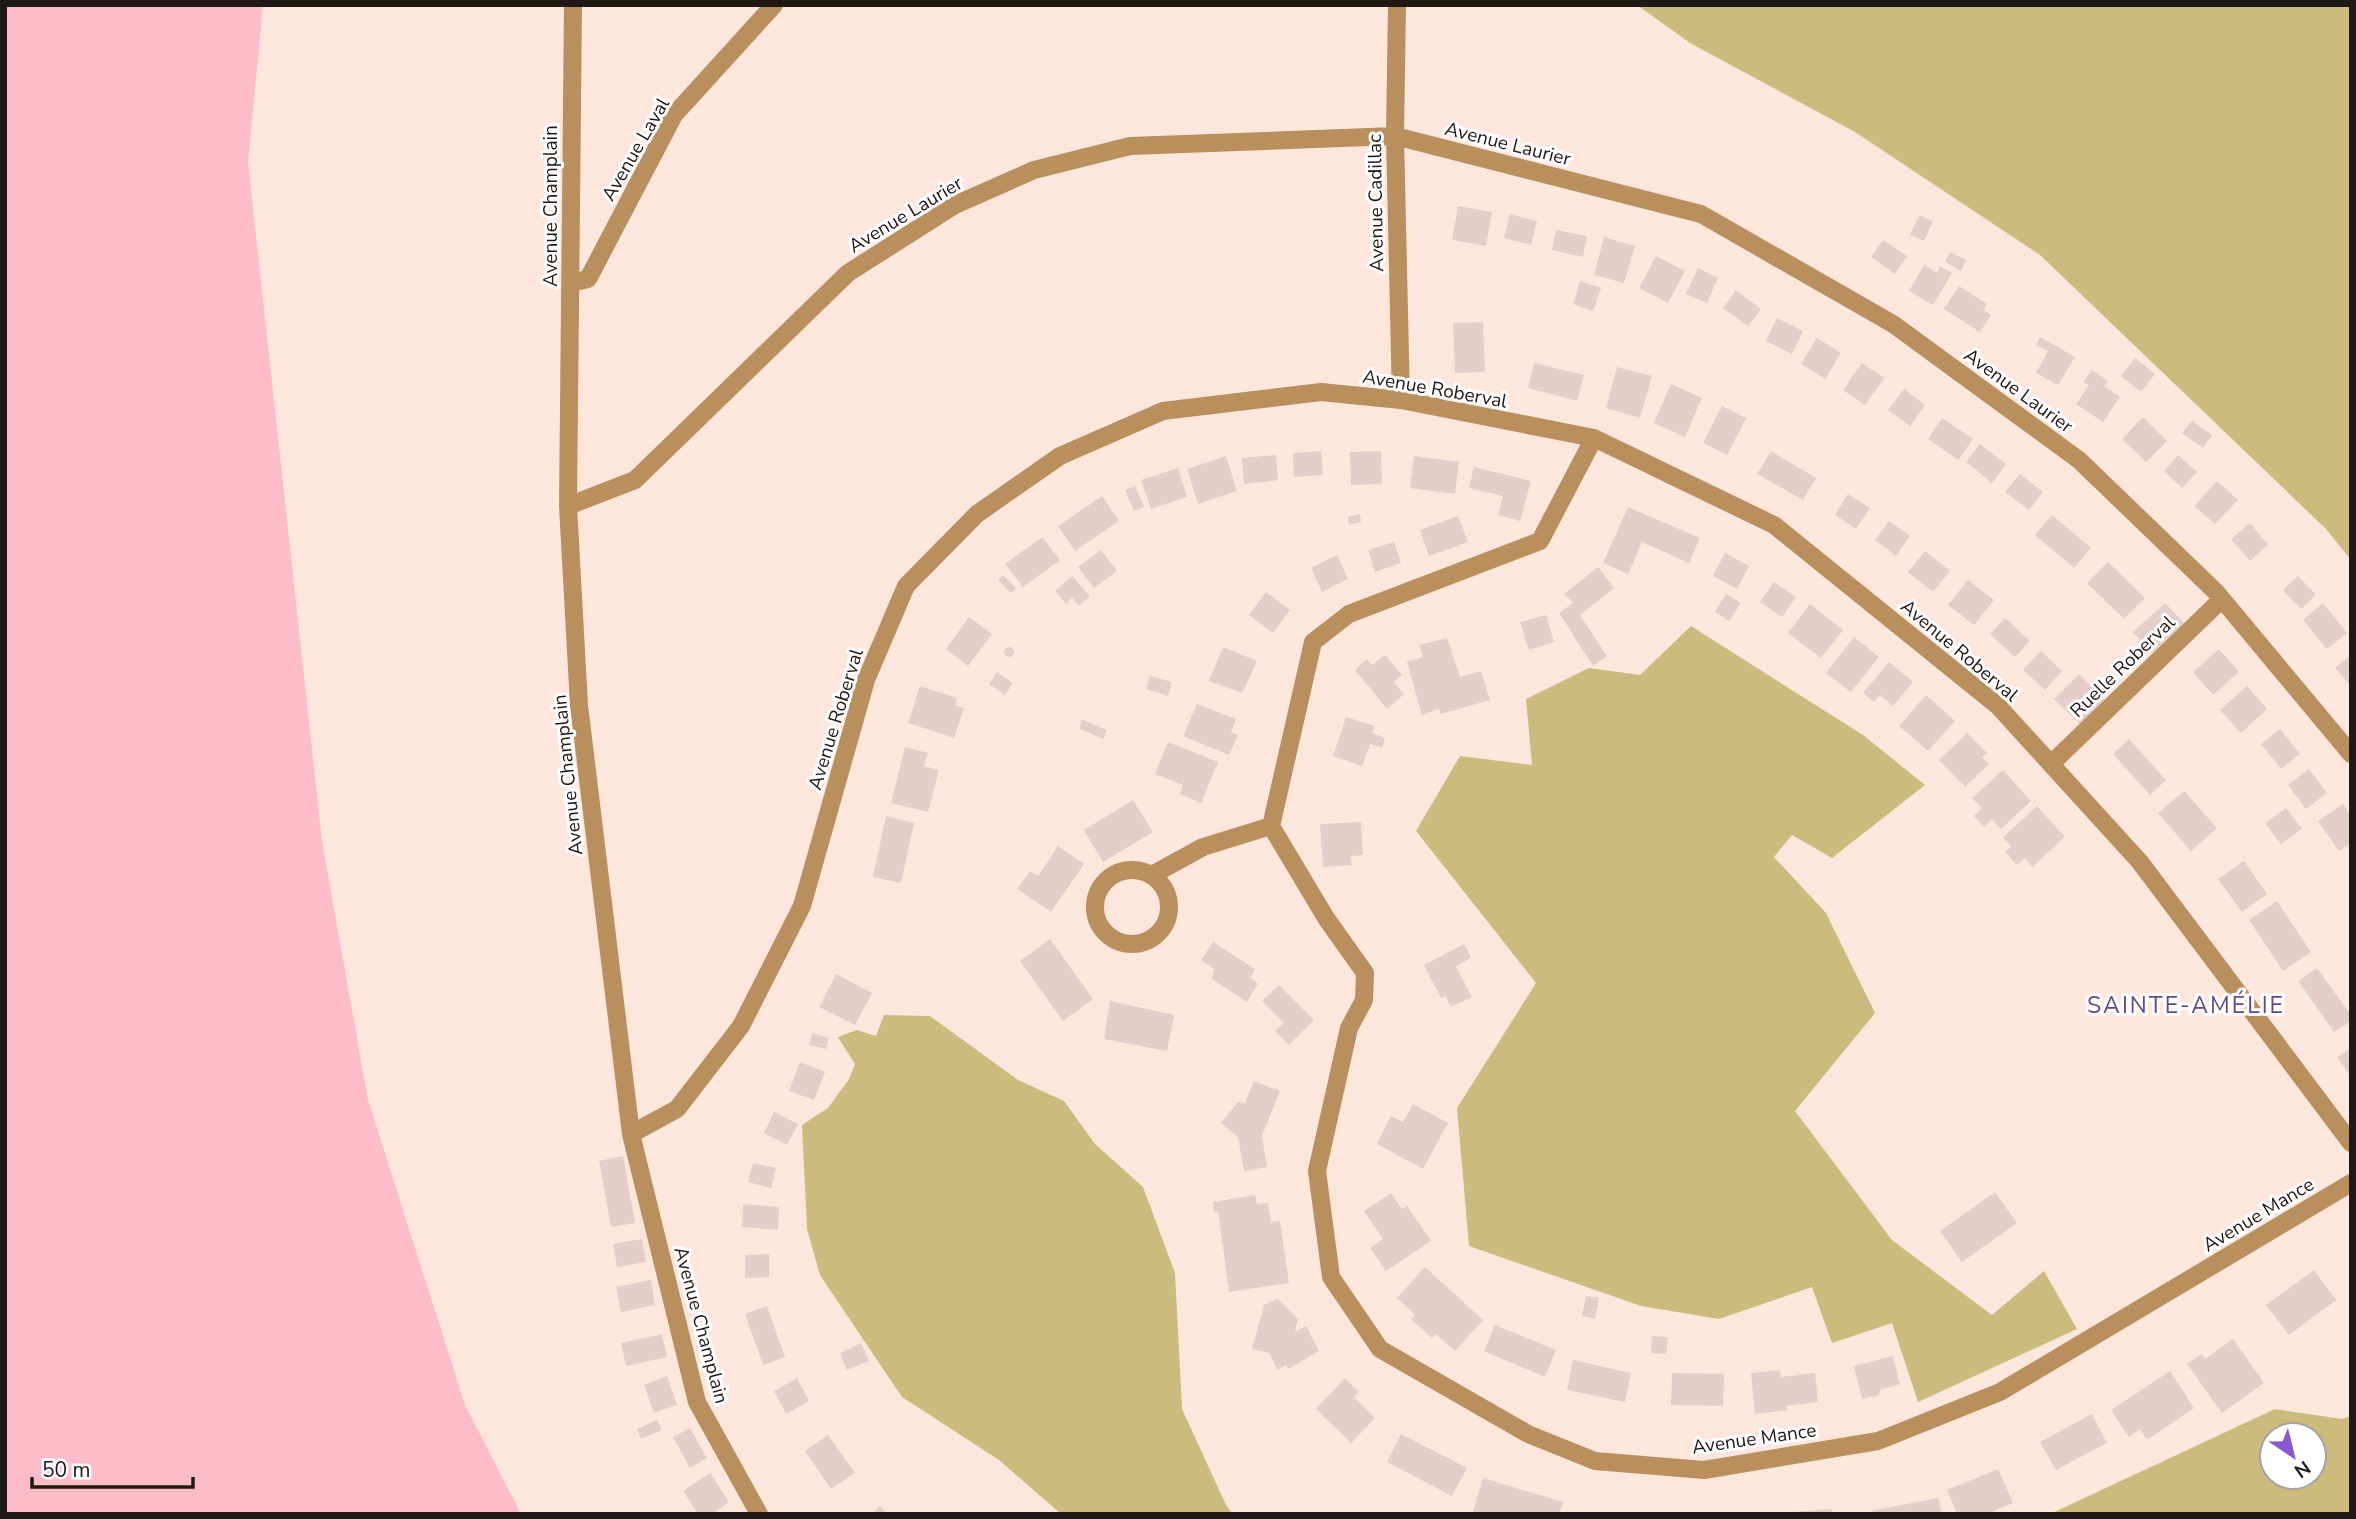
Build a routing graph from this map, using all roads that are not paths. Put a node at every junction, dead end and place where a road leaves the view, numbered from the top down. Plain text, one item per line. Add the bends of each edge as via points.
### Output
1 (572, 5) edge
2 (774, 5) edge
3 (1397, 5) edge
4 (1395, 136) junction
5 (571, 283) junction
6 (1401, 400) junction
7 (1594, 438) junction
8 (568, 506) junction
9 (2222, 599) junction
10 (2351, 754) edge
11 (2051, 764) junction
12 (1271, 826) junction
13 (1152, 875) junction
14 (631, 1134) junction
15 (2351, 1143) edge
16 (2351, 1183) edge
17 (759, 1514) edge

1 - 5 street, Avenue Champlain
2 - 5 street, Avenue Laval via 674,115 588,279
3 - 4 street, Avenue Cadillac
4 - 6 street, Avenue Cadillac
4 - 8 street, Avenue Laurier via 1130,146 1034,170 966,200 848,273 635,480
4 - 9 street, Avenue Laurier via 1701,214 1893,324 2079,460
5 - 8 street, Avenue Champlain
6 - 7 street, Avenue Roberval
6 - 14 street, Avenue Roberval via 1321,392 1163,411 1060,456 977,514 906,586 866,680 802,906 741,1026 677,1109
7 - 11 street, Avenue Roberval via 1774,525 1998,706
7 - 12 street via 1540,541 1349,614 1314,642
8 - 14 street, Avenue Champlain via 579,705
9 - 10 street, Avenue Laurier
9 - 11 street, Ruelle Roberval
11 - 15 street, Avenue Roberval via 2140,862
12 - 13 street via 1203,847
12 - 16 street, Avenue Mance via 1365,973 1364,1000 1349,1028 1317,1171 1331,1277 1380,1349 1528,1434 1595,1461 1704,1470 1878,1441 2000,1392
13 - 13 street via 1119,872 1102,886 1096,918 1113,939 1140,943 1166,924 1167,892
14 - 17 street, Avenue Champlain via 697,1402

